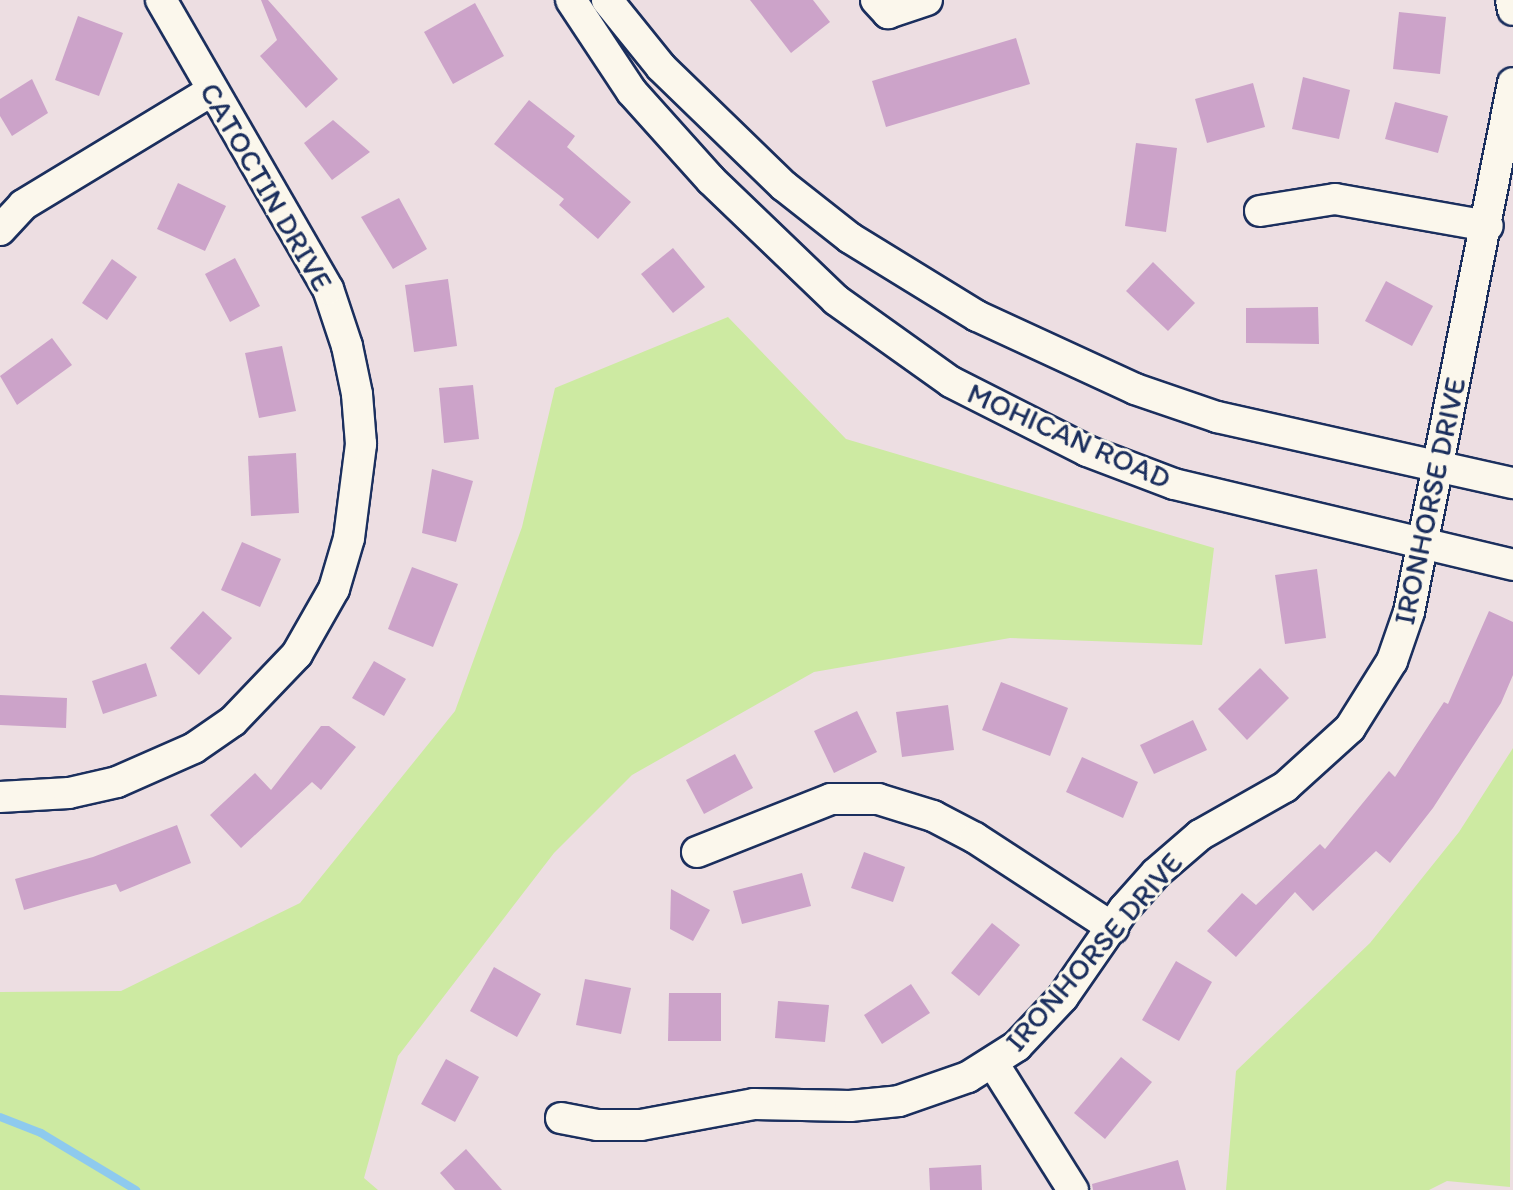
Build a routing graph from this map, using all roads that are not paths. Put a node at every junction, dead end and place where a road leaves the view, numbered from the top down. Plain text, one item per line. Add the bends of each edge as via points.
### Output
1 (161, 0) edge
2 (571, 0) edge
3 (607, 0) edge
4 (876, 0) edge
5 (927, 0) edge
6 (1511, 0) edge
7 (1513, 10) edge
8 (1513, 83) edge
9 (211, 91) junction
10 (1261, 211) dead end
11 (1488, 226) junction
12 (0, 230) edge
13 (1439, 467) junction
14 (1513, 483) edge
15 (1423, 545) junction
16 (1513, 565) edge
17 (0, 797) edge
18 (697, 852) dead end
19 (1113, 928) junction
20 (993, 1063) junction
21 (561, 1118) dead end
22 (1073, 1190) edge

1 - 9 street, CATOCTIN DRIVE
2 - 15 street, MOHICAN ROAD via 632,92 720,190 836,300 951,382 1065,440 1174,484
3 - 13 street via 669,76 784,186 850,238 954,303 1054,355 1217,417
4 - 5 street via 888,13
6 - 7 street
8 - 11 street, IRONHORSE DRIVE
9 - 12 street via 23,205
9 - 17 street, CATOCTIN DRIVE via 306,245 347,345 361,443 356,496 337,576 321,614 289,663 233,721 194,748 117,782 69,793
10 - 11 street via 1335,199
11 - 13 street, IRONHORSE DRIVE
13 - 14 street
13 - 15 street, IRONHORSE DRIVE
15 - 16 street, MOHICAN ROAD
15 - 19 street, IRONHORSE DRIVE via 1409,612 1392,661 1350,728 1285,787 1200,835 1156,873
18 - 19 street via 831,799 878,799 933,816 975,838
19 - 20 street, IRONHORSE DRIVE via 1063,997 1017,1046
20 - 21 street, IRONHORSE DRIVE via 930,1093 899,1101 850,1106 754,1104 640,1125 597,1125
20 - 22 street

